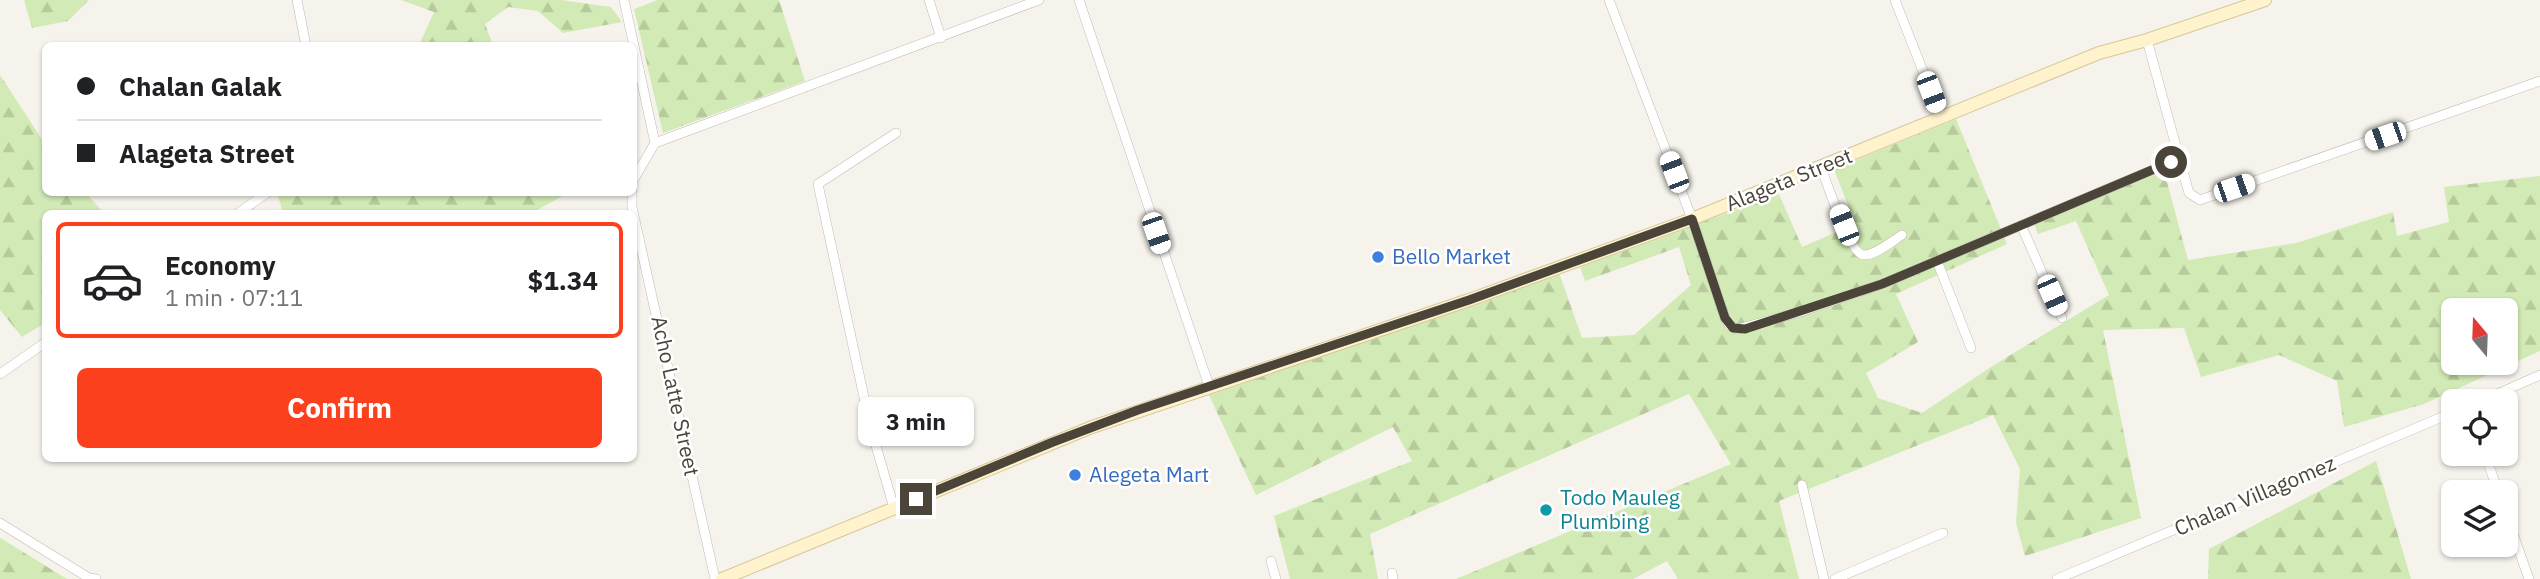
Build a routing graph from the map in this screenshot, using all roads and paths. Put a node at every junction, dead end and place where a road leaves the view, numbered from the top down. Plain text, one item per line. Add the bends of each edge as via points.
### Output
1 (297, 0) edge
2 (624, 0) edge
3 (929, 0) edge
4 (1040, 0) edge
5 (1079, 0) edge
6 (1609, 0) edge
7 (1895, 0) edge
8 (2265, 0) edge
9 (941, 38) junction
10 (2147, 40) junction
11 (305, 42) edge
12 (633, 42) edge
13 (637, 60) edge
14 (2540, 81) edge
15 (1941, 117) junction
16 (896, 133) dead end
17 (655, 143) junction
18 (2177, 150) junction
19 (1821, 167) junction
20 (637, 175) edge
21 (262, 196) edge
22 (243, 210) edge
23 (1692, 219) junction
24 (2021, 225) junction
25 (637, 230) edge
26 (1902, 235) dead end
27 (1937, 261) junction
28 (2063, 318) dead end
29 (42, 345) edge
30 (1971, 348) dead end
31 (0, 373) edge
32 (2540, 374) edge
33 (1209, 386) junction
34 (2507, 389) edge
35 (2441, 417) edge
36 (1802, 485) dead end
37 (894, 508) junction
38 (0, 523) edge
39 (1943, 533) dead end
40 (2518, 547) edge
41 (1271, 561) dead end
42 (96, 579) edge
43 (715, 579) edge
44 (722, 579) edge
45 (1276, 579) edge
46 (1824, 579) edge
47 (1835, 579) edge
48 (2057, 579) edge
49 (2529, 579) edge

1 - 11 street
2 - 12 street
3 - 9 street
4 - 9 street
5 - 33 street
6 - 23 street
7 - 15 street
8 - 10 main road, Alageta Street
9 - 17 street
10 - 15 main road, Alageta Street via 2099,53
10 - 18 street
13 - 17 street
14 - 18 street via 2200,200 2189,193
15 - 19 main road, Alageta Street
16 - 37 street via 818,184 870,425
17 - 20 street
18 - 24 street via 2171,162
19 - 23 main road, Alageta Street
19 - 26 street via 1857,252 1872,253
21 - 22 street
23 - 27 street via 1725,318 1738,329 1852,295
23 - 33 main road, Alageta Street via 1469,300
24 - 27 street
24 - 28 street
25 - 43 street, Acho Latte Street
27 - 30 street
29 - 31 street
32 - 34 street
33 - 37 main road, Alageta Street via 1053,442
35 - 48 street, Chalan Villagomez
36 - 46 street
37 - 44 main road, Alageta Street
38 - 42 street
39 - 47 street
40 - 49 street
41 - 45 street

